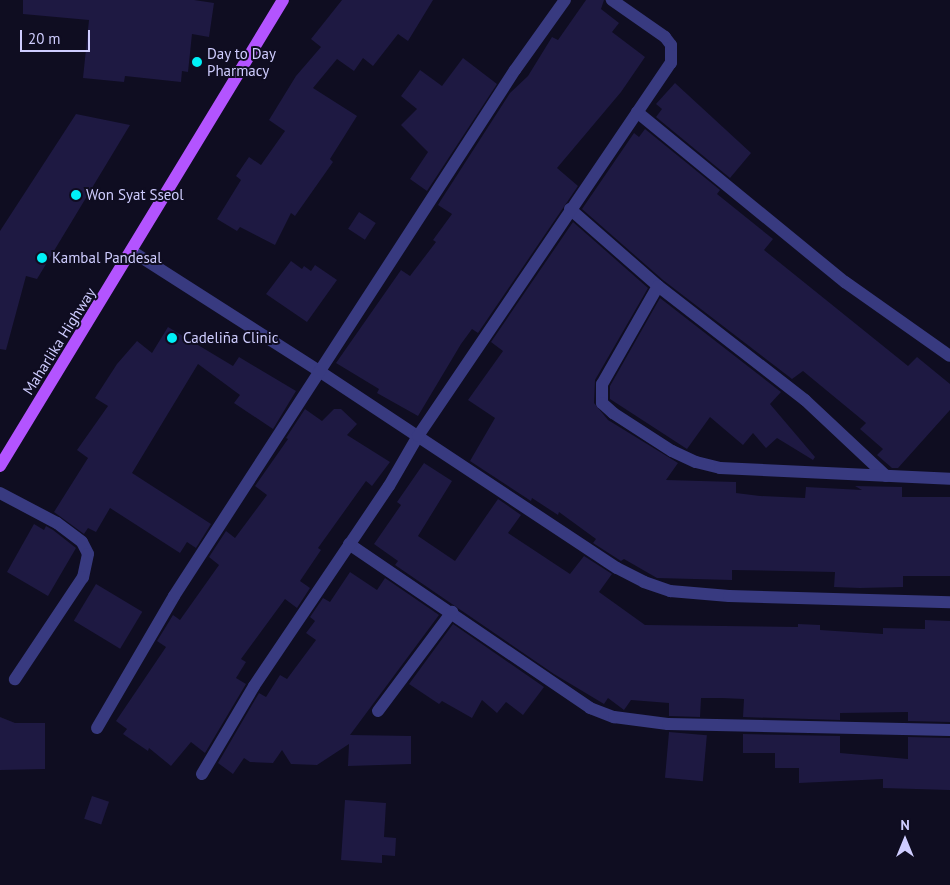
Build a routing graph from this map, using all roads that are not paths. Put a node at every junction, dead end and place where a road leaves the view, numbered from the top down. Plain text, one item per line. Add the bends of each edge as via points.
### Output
1 (283, 0) edge
2 (565, 0) edge
3 (612, 0) edge
4 (637, 112) junction
5 (570, 209) junction
6 (133, 252) junction
7 (658, 286) junction
8 (950, 356) edge
9 (319, 370) junction
10 (418, 436) junction
11 (0, 466) edge
12 (886, 476) junction
13 (950, 480) edge
14 (0, 493) edge
15 (349, 544) junction
16 (950, 602) edge
17 (452, 612) junction
18 (15, 679) dead end
19 (378, 711) dead end
20 (97, 728) dead end
21 (950, 730) edge
22 (202, 774) dead end

1 - 6 main road, Maharlika Highway
2 - 9 street
3 - 4 street via 664,37 670,45 671,63
4 - 5 street
4 - 8 street via 845,282
5 - 7 street
5 - 10 street
6 - 9 street
6 - 11 main road, Maharlika Highway
7 - 12 street via 805,400
7 - 12 street via 602,384 602,403 613,413 672,451 720,468
9 - 10 street
9 - 20 street via 174,596
10 - 15 street
10 - 16 street via 617,568 670,591
12 - 13 street
14 - 18 street via 57,523 82,542 88,554 83,577
15 - 17 street
15 - 22 street via 254,686
17 - 19 street
17 - 21 street via 590,708 614,717 668,724

